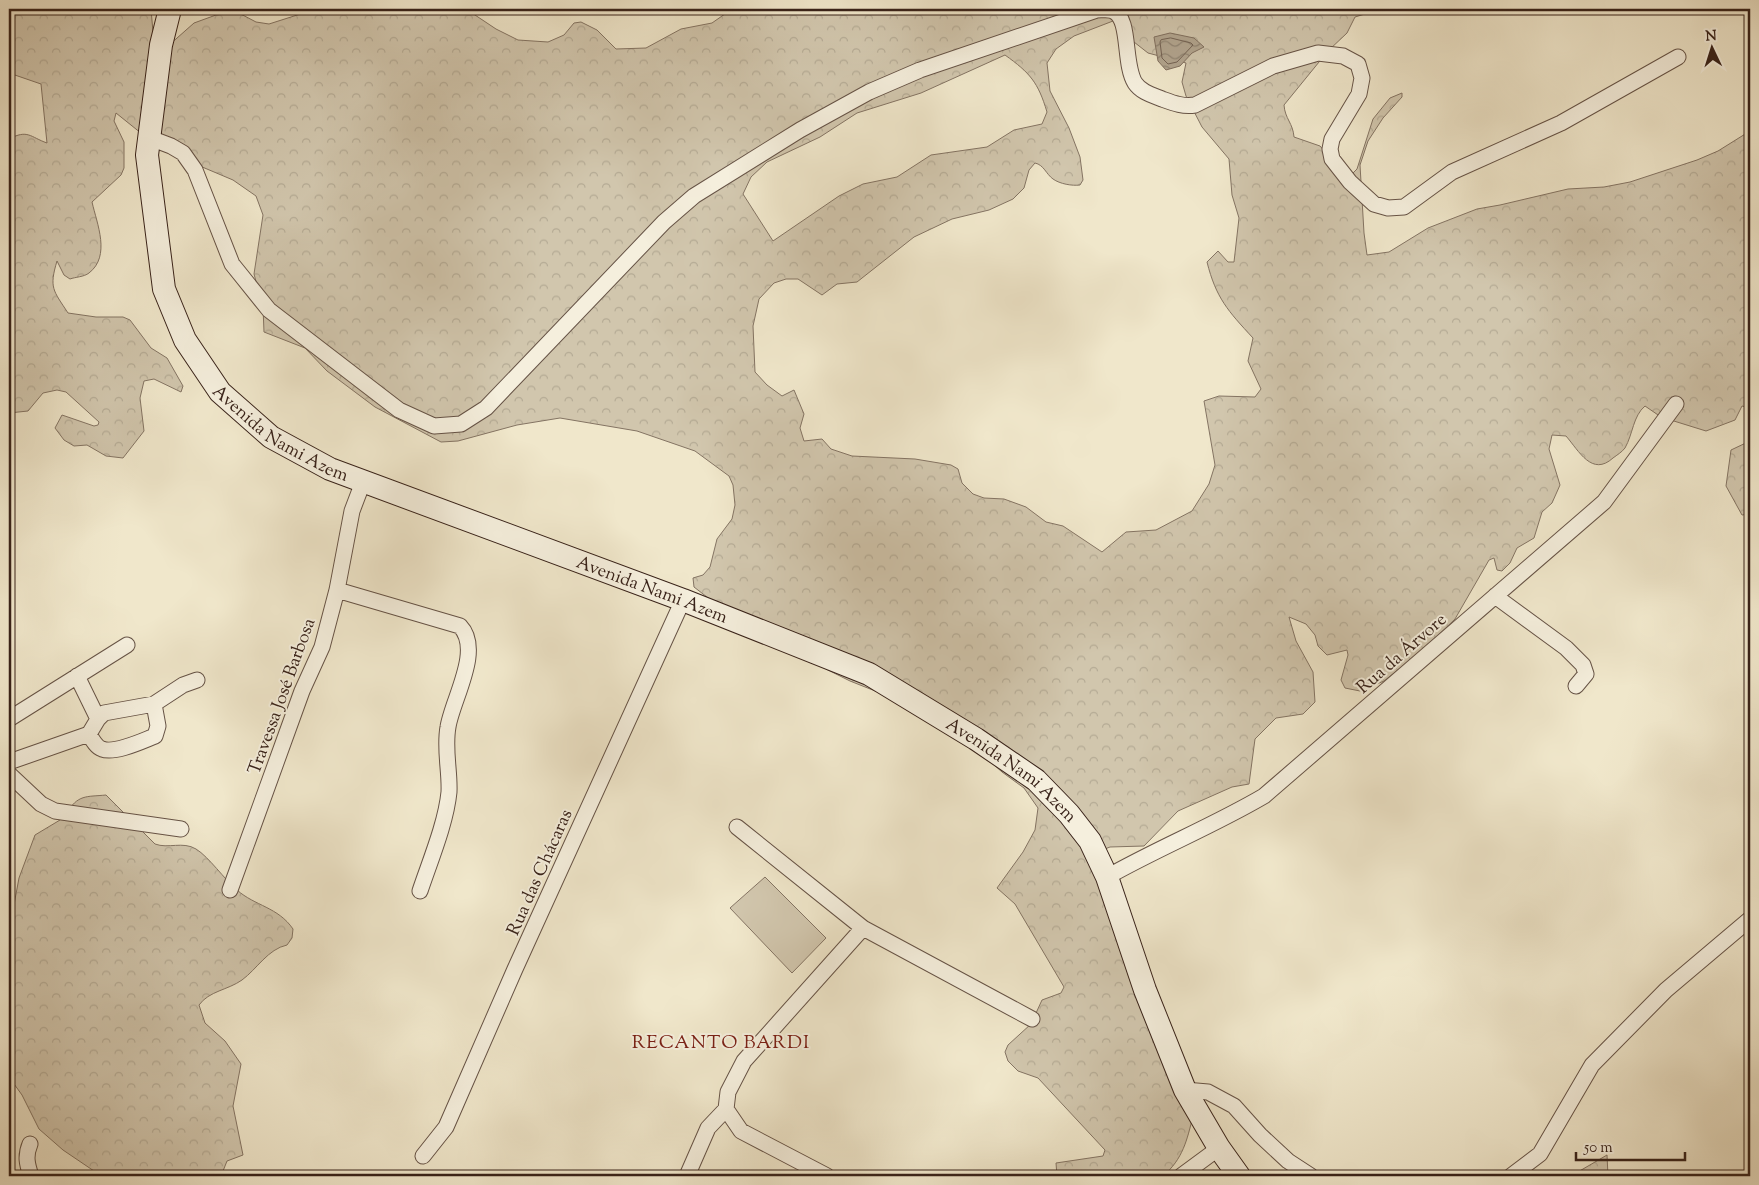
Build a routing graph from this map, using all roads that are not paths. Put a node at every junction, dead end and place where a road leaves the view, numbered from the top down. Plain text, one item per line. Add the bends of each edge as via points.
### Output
1 (170, 9) edge
2 (1678, 57) dead end
3 (150, 138) junction
4 (1676, 404) dead end
5 (363, 482) junction
6 (337, 590) junction
7 (1495, 596) junction
8 (683, 600) junction
9 (127, 645) dead end
10 (76, 676) junction
11 (197, 680) dead end
12 (1576, 686) dead end
13 (154, 704) junction
14 (9, 719) edge
15 (98, 719) junction
16 (89, 734) junction
17 (9, 762) edge
18 (9, 774) edge
19 (737, 827) dead end
20 (181, 829) dead end
21 (1107, 877) junction
22 (230, 890) dead end
23 (420, 891) dead end
24 (1750, 919) edge
25 (863, 928) junction
26 (1032, 1019) dead end
27 (1185, 1090) junction
28 (726, 1109) junction
29 (30, 1144) dead end
30 (1219, 1148) junction
31 (423, 1156) dead end
32 (30, 1176) edge
33 (687, 1176) edge
34 (827, 1176) edge
35 (1180, 1176) edge
36 (1239, 1176) edge
37 (1311, 1176) edge
38 (1511, 1176) edge

1 - 3 street, Avenida Nami Azem
2 - 3 street via 1561,123 1452,172 1404,207 1388,208 1374,204 1332,160 1332,139 1359,94 1362,78 1358,64 1343,56 1318,53 1273,66 1195,105 1177,105 1146,92 1136,84 1128,66 1121,16 1112,10 1097,10 920,70 869,92 800,130 694,196 664,222 486,408 461,424 434,426 399,410 269,310 232,264 195,170 183,153
3 - 5 street, Avenida Nami Azem via 147,155 164,290 185,340 220,392 271,437 330,469
4 - 7 street, Rua da Árvore via 1604,502
5 - 6 street, Travessa José Barbosa via 352,510
5 - 8 street, Avenida Nami Azem
6 - 22 street, Travessa José Barbosa via 322,647 302,691
6 - 23 street via 460,626 466,632 468,658 446,741 449,791
7 - 12 street via 1566,648 1583,665 1586,674
7 - 21 street, Rua da Árvore via 1264,796
8 - 21 street, Avenida Nami Azem via 868,674 976,739 1036,780 1069,814 1090,841
8 - 31 street, Rua das Chácaras via 446,1127
9 - 10 street
10 - 14 street
10 - 15 street
11 - 13 street via 183,684
13 - 15 street via 115,710
13 - 16 street via 158,726 155,736 108,750 98,746
15 - 16 street
16 - 17 street
18 - 20 street via 42,804 55,810
19 - 25 street
21 - 27 street, Avenida Nami Azem via 1145,990
24 - 38 street via 1666,990 1592,1065 1540,1154
25 - 26 street
25 - 28 street via 744,1061 728,1092
27 - 30 street, Avenida Nami Azem
27 - 37 street via 1208,1092 1234,1106 1267,1142
28 - 33 street via 708,1128
28 - 34 street via 741,1131
29 - 32 street via 26,1160
30 - 35 street
30 - 36 street, Avenida Nami Azem

